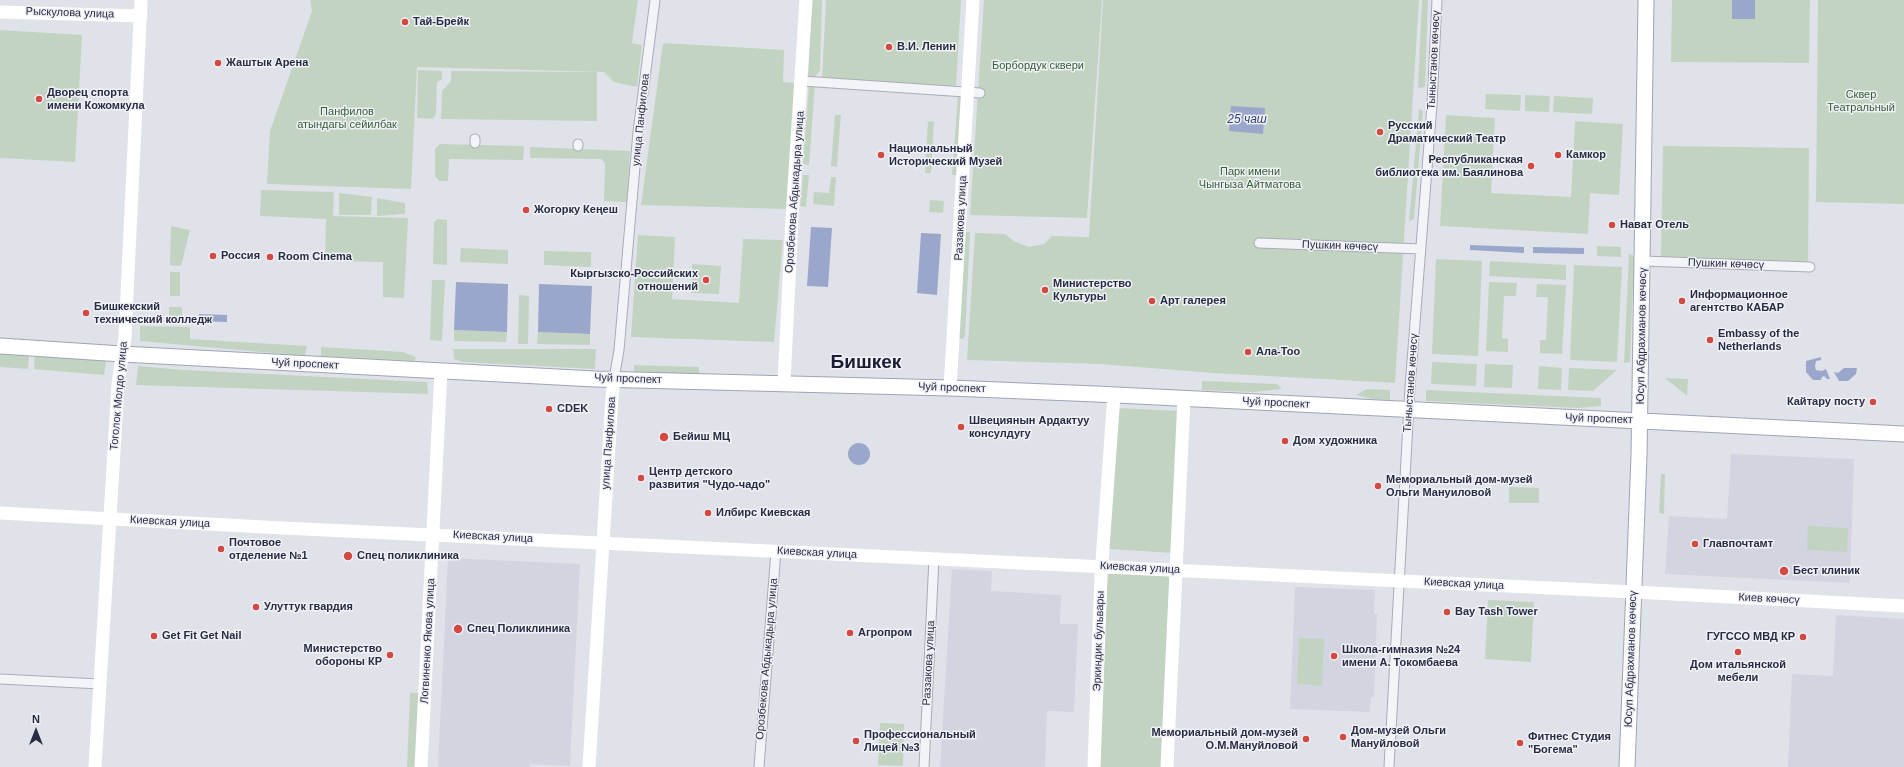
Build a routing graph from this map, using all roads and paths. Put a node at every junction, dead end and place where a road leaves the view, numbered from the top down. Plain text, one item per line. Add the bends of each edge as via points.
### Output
1 (141, 0) edge
2 (655, 0) edge
3 (806, 0) edge
4 (973, 0) edge
5 (1437, 0) edge
6 (1646, 0) edge
7 (0, 12) edge
8 (141, 16) junction
9 (802, 80) junction
10 (974, 93) junction
11 (1259, 243) dead end
12 (1421, 249) junction
13 (1643, 261) junction
14 (1810, 267) dead end
15 (0, 346) edge
16 (122, 354) junction
17 (441, 371) junction
18 (614, 379) junction
19 (784, 384) junction
20 (950, 388) junction
21 (1114, 395) junction
22 (1184, 398) junction
23 (1409, 410) junction
24 (1640, 420) junction
25 (1904, 434) edge
26 (0, 513) edge
27 (110, 520) junction
28 (434, 535) junction
29 (603, 543) junction
30 (776, 551) junction
31 (934, 558) junction
32 (1102, 566) junction
33 (1176, 570) junction
34 (1400, 580) junction
35 (1634, 592) junction
36 (1904, 606) edge
37 (0, 679) edge
38 (100, 684) junction
39 (95, 767) edge
40 (421, 767) edge
41 (589, 767) edge
42 (759, 767) edge
43 (924, 767) edge
44 (1094, 767) edge
45 (1167, 767) edge
46 (1389, 767) edge
47 (1627, 767) edge

1 - 8 main road, Тоголок Молдо улица
2 - 18 street, улица Панфилова via 638,138 619,350
3 - 9 main road, Орозбекова Абдыкадыра улица
4 - 10 main road, Раззакова улица
5 - 12 street, Тыныстанов көчөсү
6 - 13 main road, Юсуп Абдрахманов көчөсү
7 - 8 main road, Рыскулова улица
8 - 16 main road, Тоголок Молдо улица
9 - 10 street
9 - 19 main road, Орозбекова Абдыкадыра улица
10 - 20 main road, Раззакова улица
11 - 12 street, Пушкин көчөсү
12 - 23 street, Тыныстанов көчөсү
13 - 14 street, Пушкин көчөсү
13 - 24 main road, Юсуп Абдрахманов көчөсү
15 - 16 main road, Чуй проспект
16 - 17 main road, Чуй проспект
16 - 27 main road, Тоголок Молдо улица
17 - 18 main road, Чуй проспект
17 - 28 main road, Логвиненко Якова улица
18 - 19 main road, Чуй проспект
18 - 29 main road, улица Панфилова
19 - 20 main road, Чуй проспект
20 - 21 main road, Чуй проспект
21 - 22 main road, Чуй проспект
21 - 32 main road, Эркиндик бульвары
22 - 23 main road, Чуй проспект
22 - 33 main road
23 - 24 main road, Чуй проспект
23 - 34 street, Тыныстанов көчөсү
24 - 25 main road, Чуй проспект
24 - 35 main road, Юсуп Абдрахманов көчөсү
26 - 27 main road, Киевская улица
27 - 28 main road, Киевская улица
27 - 38 main road, Тоголок Молдо улица
28 - 29 main road, Киевская улица
28 - 40 main road, Логвиненко Якова улица
29 - 30 main road, Киевская улица
29 - 41 main road, улица Панфилова
30 - 31 main road, Киевская улица
30 - 42 street, Орозбекова Абдыкадыра улица
31 - 32 main road, Киевская улица
31 - 43 street, Раззакова улица
32 - 33 main road, Киевская улица
32 - 44 main road, Эркиндик бульвары
33 - 34 main road, Киевская улица
33 - 45 main road
34 - 35 main road, Киевская улица
34 - 46 street, Тыныстанов көчөсү
35 - 36 main road, Киев көчөсү
35 - 47 main road, Юсуп Абдрахманов көчөсү
37 - 38 street
38 - 39 main road, Тоголок Молдо улица

